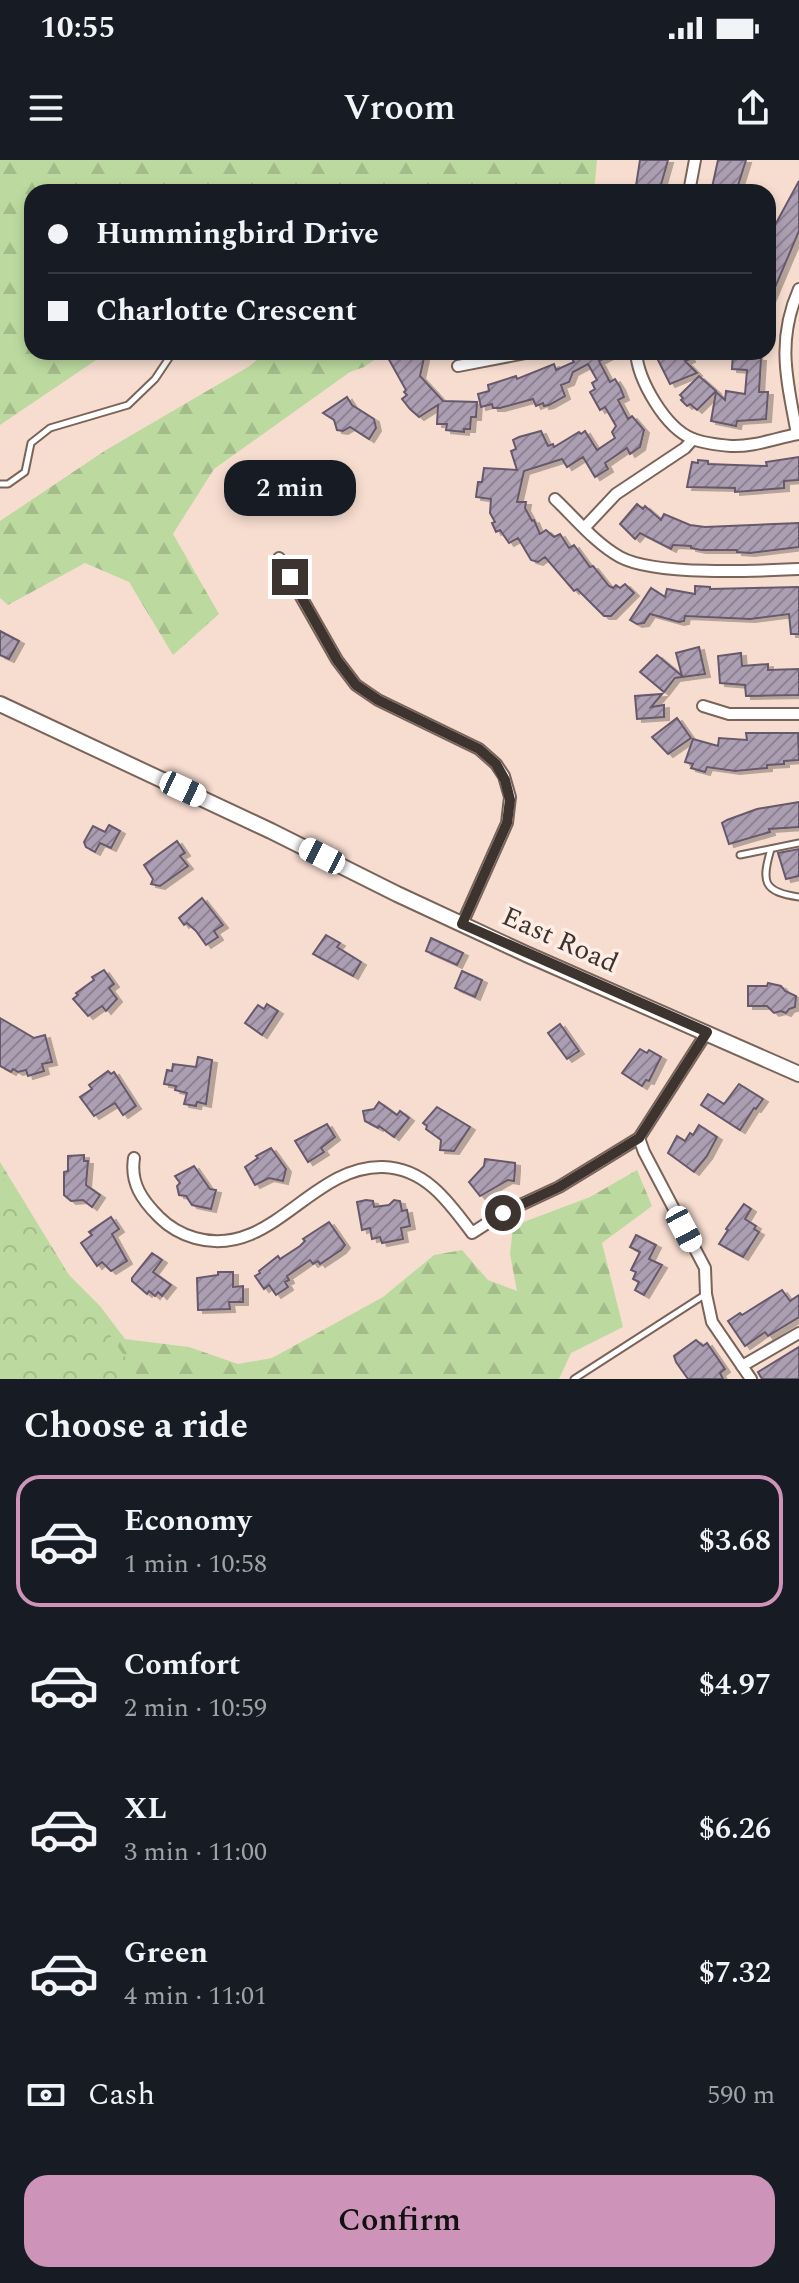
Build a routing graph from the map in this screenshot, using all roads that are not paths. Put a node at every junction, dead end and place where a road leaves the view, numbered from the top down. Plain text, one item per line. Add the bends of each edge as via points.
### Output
1 (695, 160) edge
2 (690, 184) edge
3 (799, 289) edge
4 (168, 360) edge
5 (489, 360) edge
6 (638, 360) edge
7 (458, 366) dead end
8 (798, 434) edge
9 (693, 439) junction
10 (0, 484) edge
11 (555, 499) dead end
12 (585, 527) junction
13 (279, 558) dead end
14 (799, 569) edge
15 (0, 704) edge
16 (703, 706) dead end
17 (799, 714) edge
18 (799, 843) edge
19 (771, 849) junction
20 (740, 855) dead end
21 (799, 897) edge
22 (462, 924) junction
23 (707, 1032) junction
24 (799, 1074) edge
25 (639, 1138) junction
26 (134, 1158) dead end
27 (706, 1294) junction
28 (799, 1333) edge
29 (742, 1366) junction
30 (574, 1379) edge
31 (751, 1379) edge

1 - 2 street
3 - 8 street via 784,341
4 - 10 lane via 128,405 50,428 31,443 25,472
5 - 7 street
6 - 9 street via 656,404
8 - 9 street via 729,446
9 - 12 street via 616,494
11 - 12 street
12 - 14 street via 618,556 648,566
13 - 22 street via 356,685 479,749 505,780 510,800 507,823
15 - 22 main road, East Road
16 - 17 street via 729,714
18 - 19 lane
19 - 20 lane
19 - 21 lane via 764,874 769,887
22 - 23 main road, East Road
23 - 24 main road, East Road
23 - 25 street
25 - 26 street via 472,1233 429,1183 401,1169 378,1166 340,1175 255,1233 225,1242 202,1240 174,1230 149,1206 133,1178
25 - 27 street via 705,1268
27 - 29 street via 712,1322
27 - 30 lane
28 - 29 street
29 - 31 street

